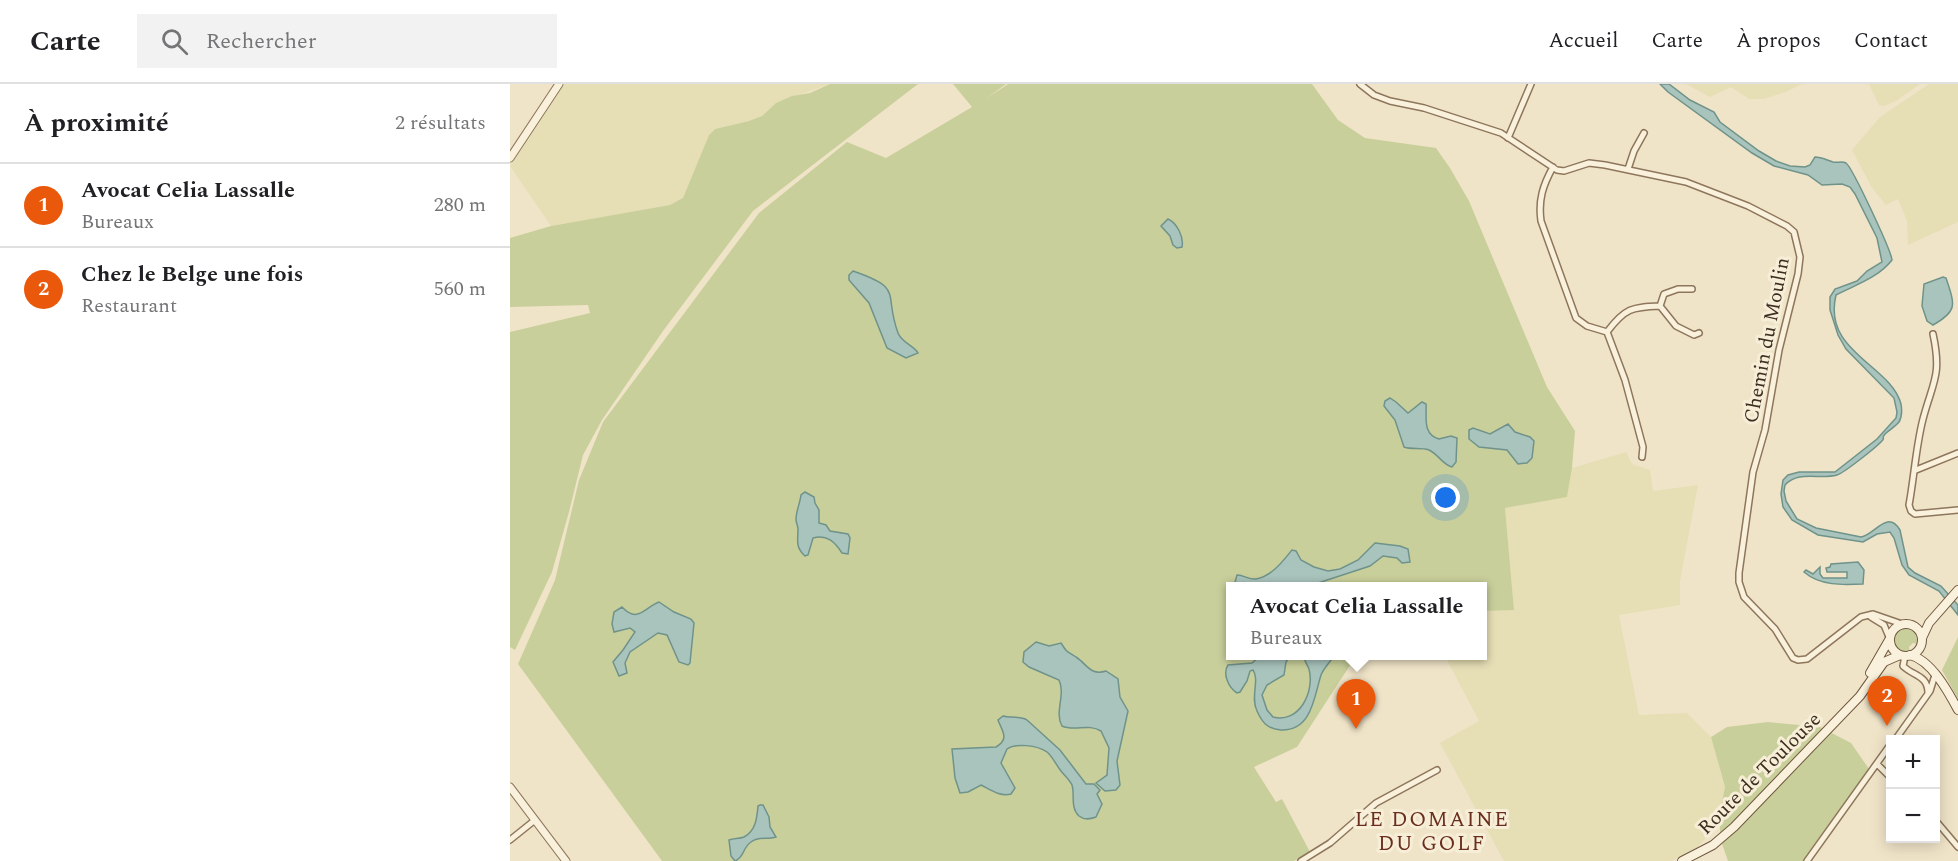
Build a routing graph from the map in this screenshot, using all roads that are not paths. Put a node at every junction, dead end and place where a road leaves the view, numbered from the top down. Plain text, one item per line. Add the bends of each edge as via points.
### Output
1 (559, 84) edge
2 (1360, 84) edge
3 (1531, 84) edge
4 (1644, 133) dead end
5 (1508, 138) junction
6 (510, 158) edge
7 (1553, 167) junction
8 (1628, 169) junction
9 (1692, 289) dead end
10 (1660, 306) junction
11 (1607, 332) junction
12 (1699, 333) dead end
13 (1933, 334) dead end
14 (1958, 453) edge
15 (1641, 457) dead end
16 (1916, 470) junction
17 (1958, 510) edge
18 (1958, 591) edge
19 (1939, 610) junction
20 (1867, 616) junction
21 (1902, 624) junction
22 (1912, 625) junction
23 (1889, 639) junction
24 (1922, 641) junction
25 (1905, 656) junction
26 (1935, 675) junction
27 (1928, 693) junction
28 (1853, 701) junction
29 (1953, 701) junction
30 (1958, 710) edge
31 (1898, 735) edge
32 (1886, 751) edge
33 (1877, 764) junction
34 (1437, 770) dead end
35 (1886, 773) edge
36 (510, 787) edge
37 (535, 820) junction
38 (1940, 827) edge
39 (510, 840) edge
40 (1958, 847) edge
41 (1692, 859) edge
42 (566, 861) edge
43 (1301, 861) edge
44 (1682, 861) edge
45 (1808, 861) edge

1 - 6 street
2 - 5 street via 1390,101 1424,108
3 - 5 street
4 - 8 street
5 - 7 street
7 - 8 street, Chemin du Moulin via 1564,171 1589,163
7 - 11 street via 1540,193 1541,221 1576,318
8 - 20 street, Chemin du Moulin via 1709,190 1794,232 1800,257 1798,274 1753,472 1739,582 1744,597 1798,660 1808,659 1856,620
9 - 10 street via 1664,294
10 - 11 street via 1637,307 1619,316
10 - 12 street via 1676,326 1694,335
11 - 15 street via 1625,380 1643,447
13 - 16 street via 1938,367 1923,420
14 - 16 street
16 - 17 street via 1911,511 1915,514
18 - 19 main road
19 - 22 main road
19 - 24 main road
20 - 21 street via 1873,614
20 - 23 street via 1880,622
21 - 22 main road
21 - 23 main road via 1894,628
22 - 24 main road via 1919,630
23 - 25 main road via 1892,649
23 - 28 main road, Route de Toulouse
24 - 25 main road via 1917,651
24 - 29 main road via 1926,656
25 - 26 main road via 1924,661
25 - 27 street via 1903,666 1923,678
25 - 28 main road, Route de Toulouse via 1884,662
26 - 27 street
26 - 29 main road
27 - 31 street
28 - 41 main road, Route de Toulouse via 1734,827
29 - 30 main road
32 - 33 street
33 - 35 street
33 - 45 street
34 - 43 street via 1376,803 1330,843
36 - 37 street
37 - 39 street
37 - 42 street
38 - 40 street
41 - 44 main road, Route de Toulouse

